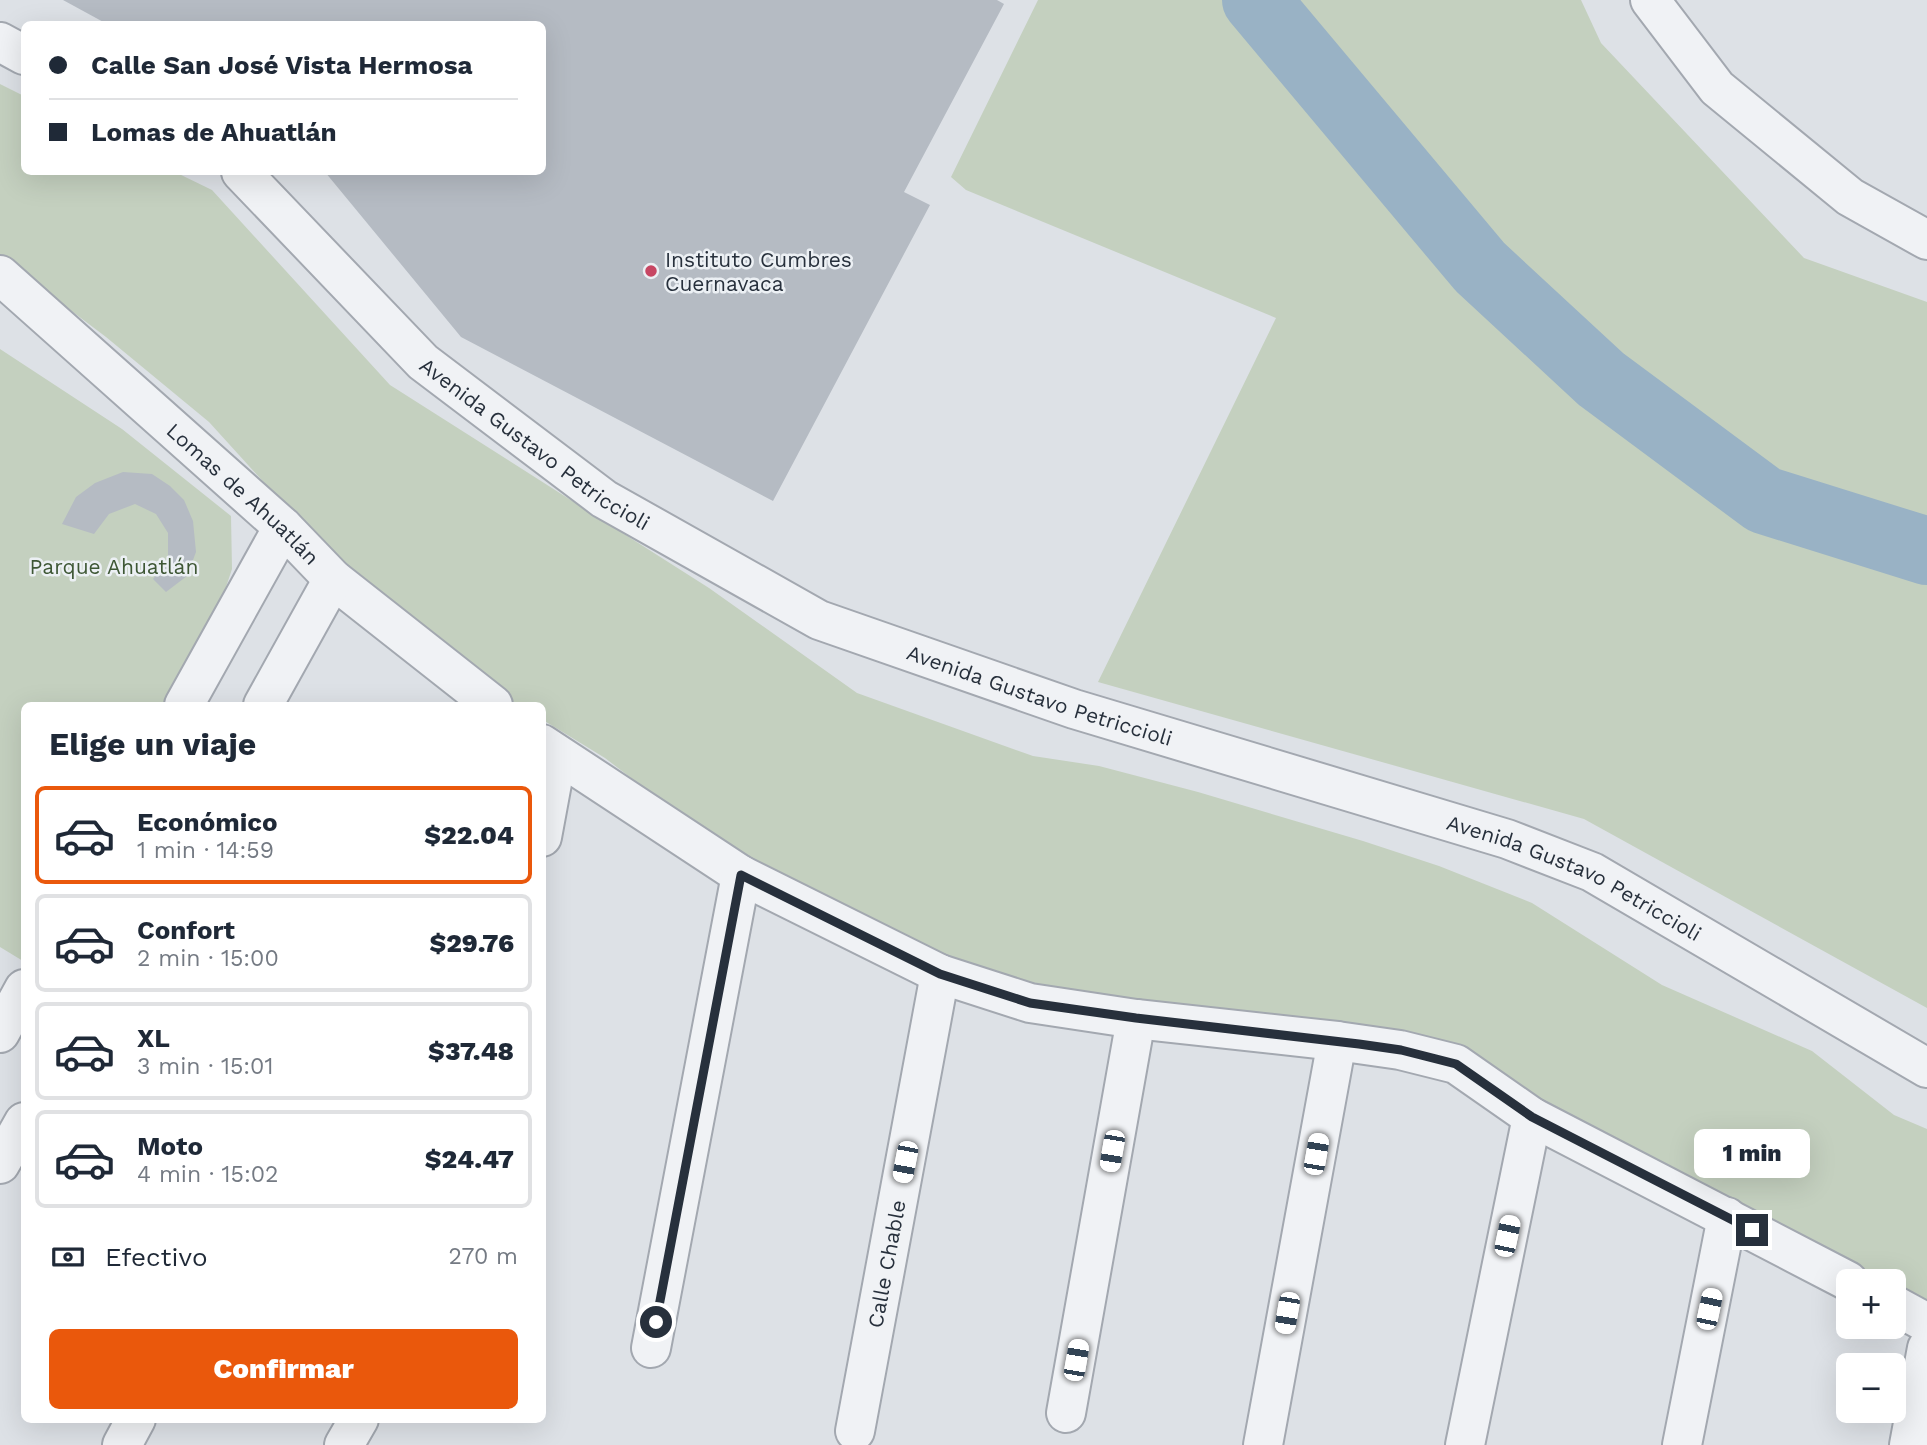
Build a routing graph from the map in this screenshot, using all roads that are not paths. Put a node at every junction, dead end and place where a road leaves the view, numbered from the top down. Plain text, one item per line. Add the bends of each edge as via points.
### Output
1 (1650, 0) edge
2 (0, 41) edge
3 (21, 53) edge
4 (245, 175) edge
5 (1927, 240) edge
6 (0, 275) edge
7 (284, 527) junction
8 (333, 579) junction
9 (186, 702) edge
10 (265, 702) edge
11 (489, 702) edge
12 (550, 750) edge
13 (546, 794) edge
14 (741, 875) junction
15 (940, 974) junction
16 (21, 994) edge
17 (1136, 1018) junction
18 (0, 1033) edge
19 (1338, 1041) junction
20 (1927, 1068) edge
21 (1532, 1117) junction
22 (21, 1127) edge
23 (0, 1164) edge
24 (1727, 1217) junction
25 (1836, 1275) edge
26 (1906, 1312) edge
27 (1927, 1323) edge
28 (651, 1348) dead end
29 (1927, 1348) edge
30 (1066, 1413) dead end
31 (134, 1423) edge
32 (357, 1423) edge
33 (855, 1431) dead end
34 (122, 1445) edge
35 (344, 1445) edge
36 (1262, 1445) edge
37 (1465, 1445) edge
38 (1682, 1445) edge
39 (1909, 1445) edge

1 - 5 street via 1717,88 1850,197
2 - 3 street
4 - 20 street, Avenida Gustavo Petriccioli via 423,362 604,499 819,620 1074,709 1507,839 1592,872
6 - 7 street, Lomas de Ahuatlán
7 - 8 street, Lomas de Ahuatlán
7 - 9 street
8 - 10 street
8 - 11 street, Lomas de Ahuatlán
12 - 13 street
12 - 14 street
14 - 15 street
14 - 28 street
15 - 17 street via 1030,1003
15 - 33 street, Calle Chable
16 - 18 street
17 - 19 street
17 - 30 street
19 - 21 street via 1456,1064
19 - 36 street
21 - 24 street
21 - 37 street
22 - 23 street
24 - 25 street
24 - 38 street
26 - 27 street
29 - 39 street
31 - 34 street
32 - 35 street

